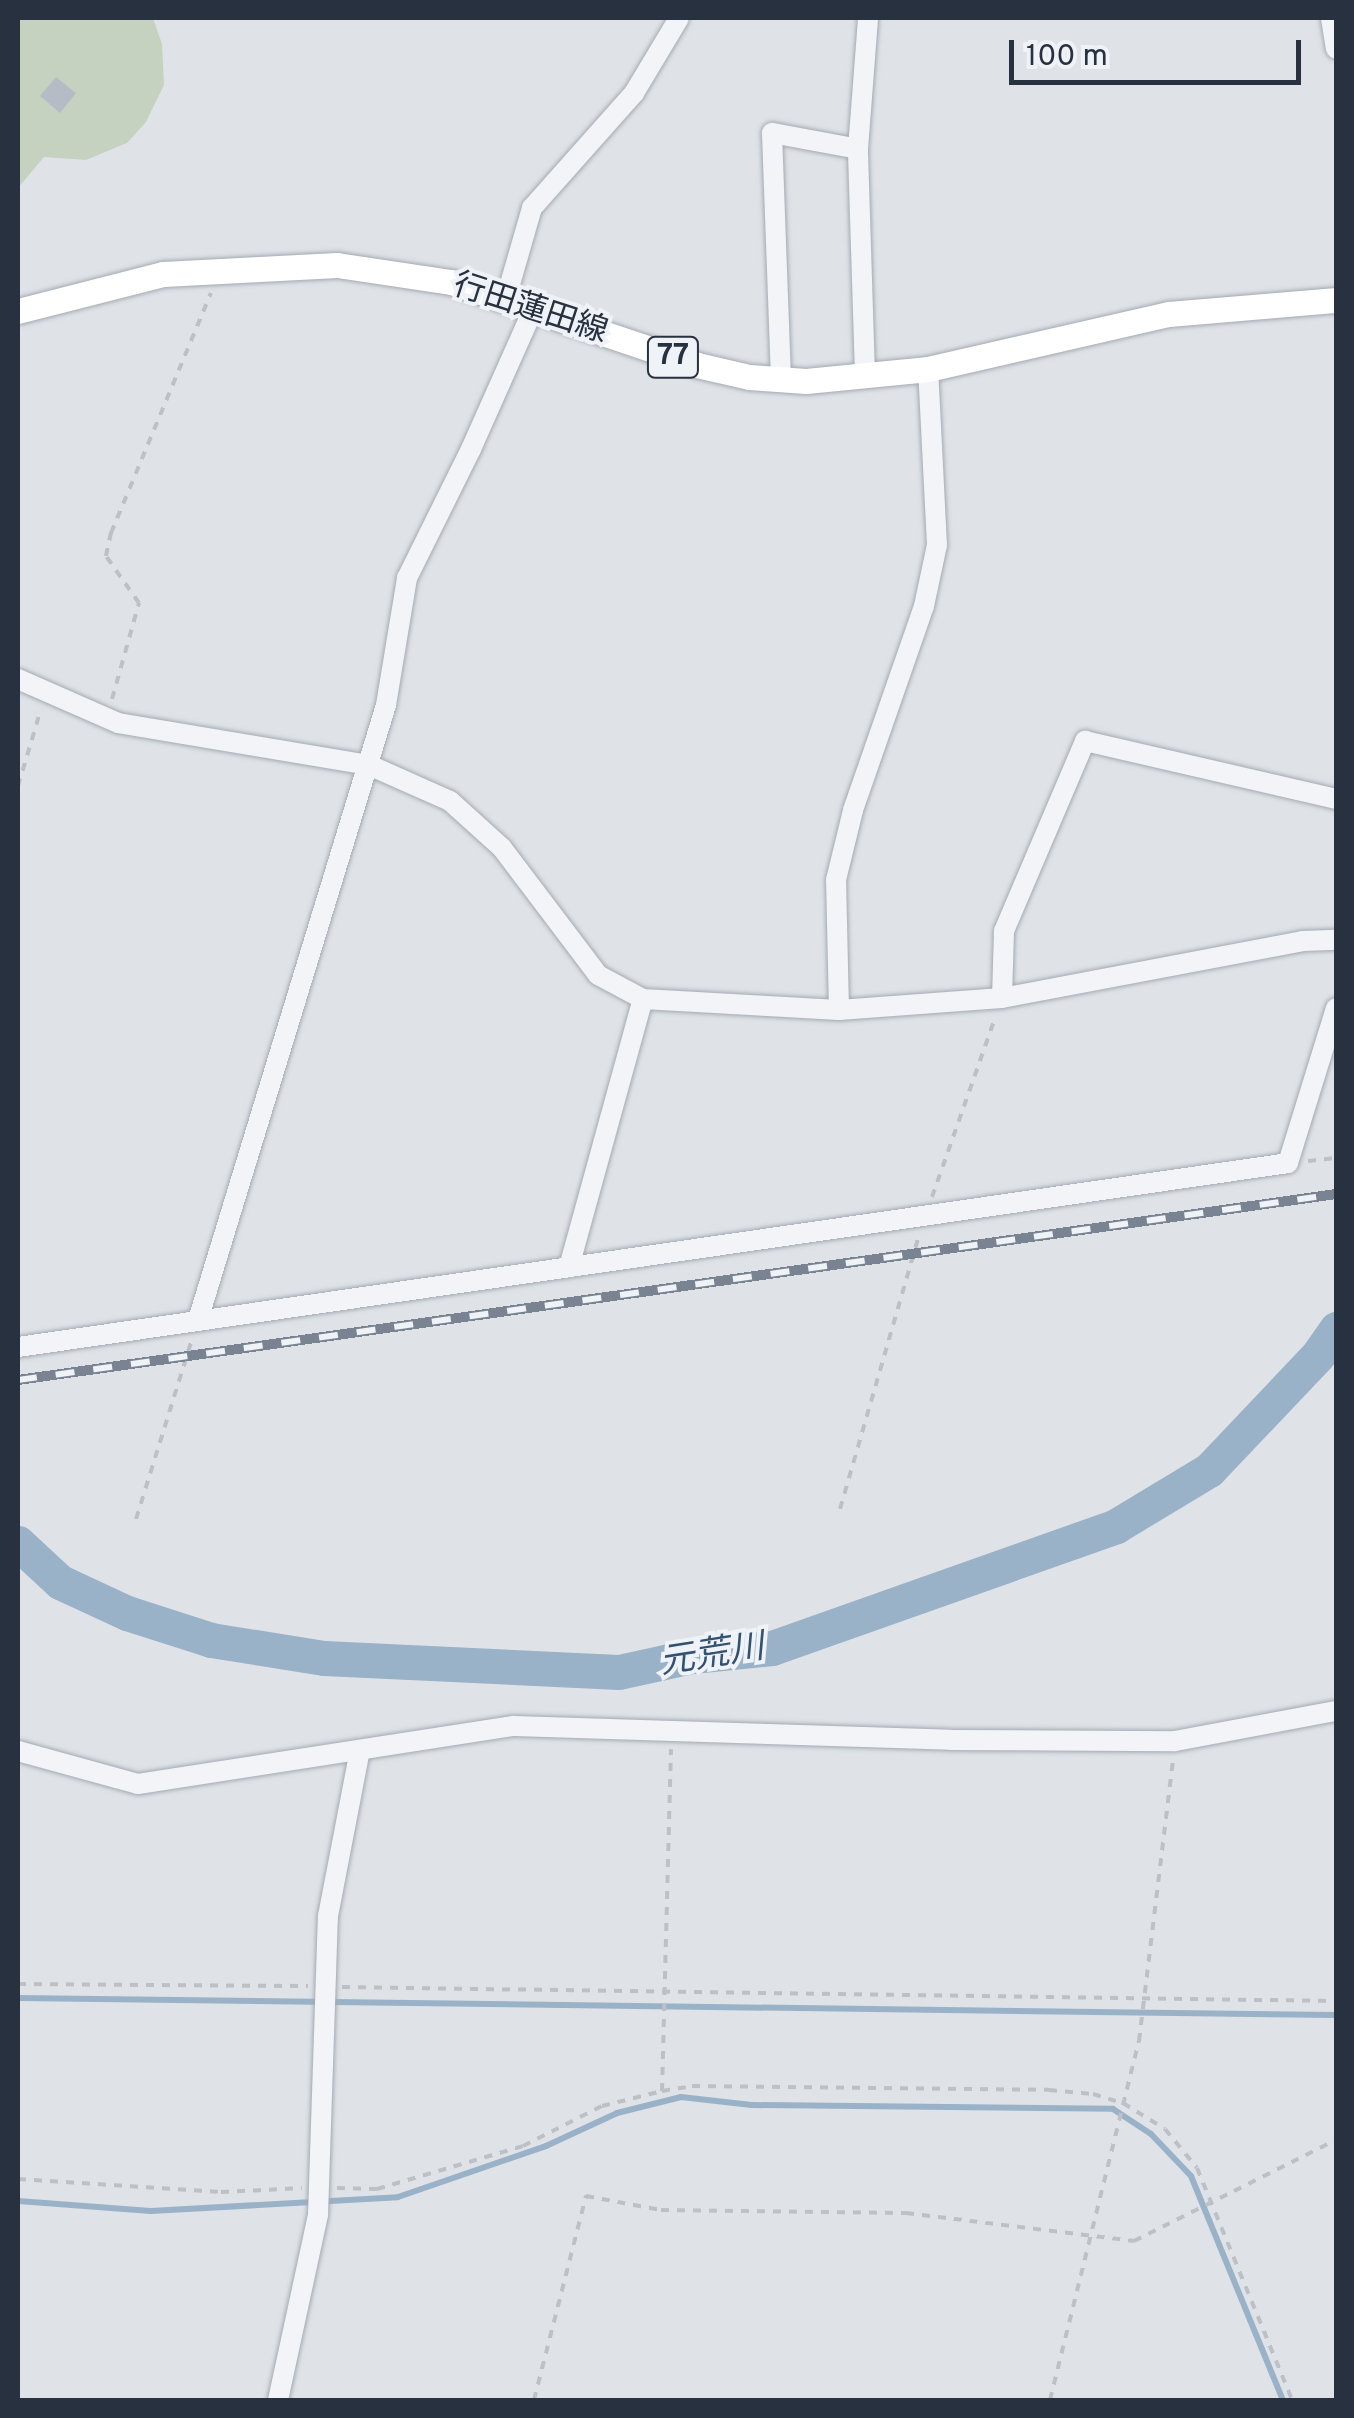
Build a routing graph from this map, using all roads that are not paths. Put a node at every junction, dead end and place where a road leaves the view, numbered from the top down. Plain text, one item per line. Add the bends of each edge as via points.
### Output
1 (679, 18) edge
2 (868, 18) edge
3 (1331, 18) edge
4 (1336, 49) edge
5 (858, 149) junction
6 (506, 298) junction
7 (1336, 300) edge
8 (533, 310) junction
9 (18, 311) edge
10 (928, 369) junction
11 (866, 375) junction
12 (781, 379) junction
13 (18, 679) edge
14 (369, 765) junction
15 (1336, 800) edge
16 (1336, 940) edge
17 (1002, 998) junction
18 (643, 999) junction
19 (1336, 1008) edge
20 (839, 1010) junction
21 (569, 1267) junction
22 (198, 1320) junction
23 (18, 1347) edge
24 (1336, 1711) edge
25 (360, 1750) junction
26 (18, 1751) edge
27 (278, 2400) edge

1 - 6 street via 634,93 532,208
2 - 5 street
3 - 4 street
5 - 11 street
5 - 12 street via 772,133
6 - 8 main road, 行田蓮田線 / 77
6 - 9 main road, 行田蓮田線 / 77 via 337,264 222,268 94,288
7 - 10 main road, 行田蓮田線 / 77 via 1169,314
8 - 12 main road, 行田蓮田線 / 77 via 697,365
8 - 14 street via 407,578
10 - 11 main road, 行田蓮田線 / 77
10 - 20 street via 938,544 836,880
11 - 12 main road, 行田蓮田線 / 77
13 - 14 street via 107,718
14 - 18 street via 450,801 502,848 598,976
14 - 22 street
15 - 17 street via 1085,741 1004,931
16 - 17 street
17 - 20 street
18 - 20 street
18 - 21 street
19 - 21 street via 1288,1164
21 - 22 street
22 - 23 street
24 - 25 street via 1175,1741 514,1726
25 - 26 street via 138,1784
25 - 27 street via 328,1916 318,2214

